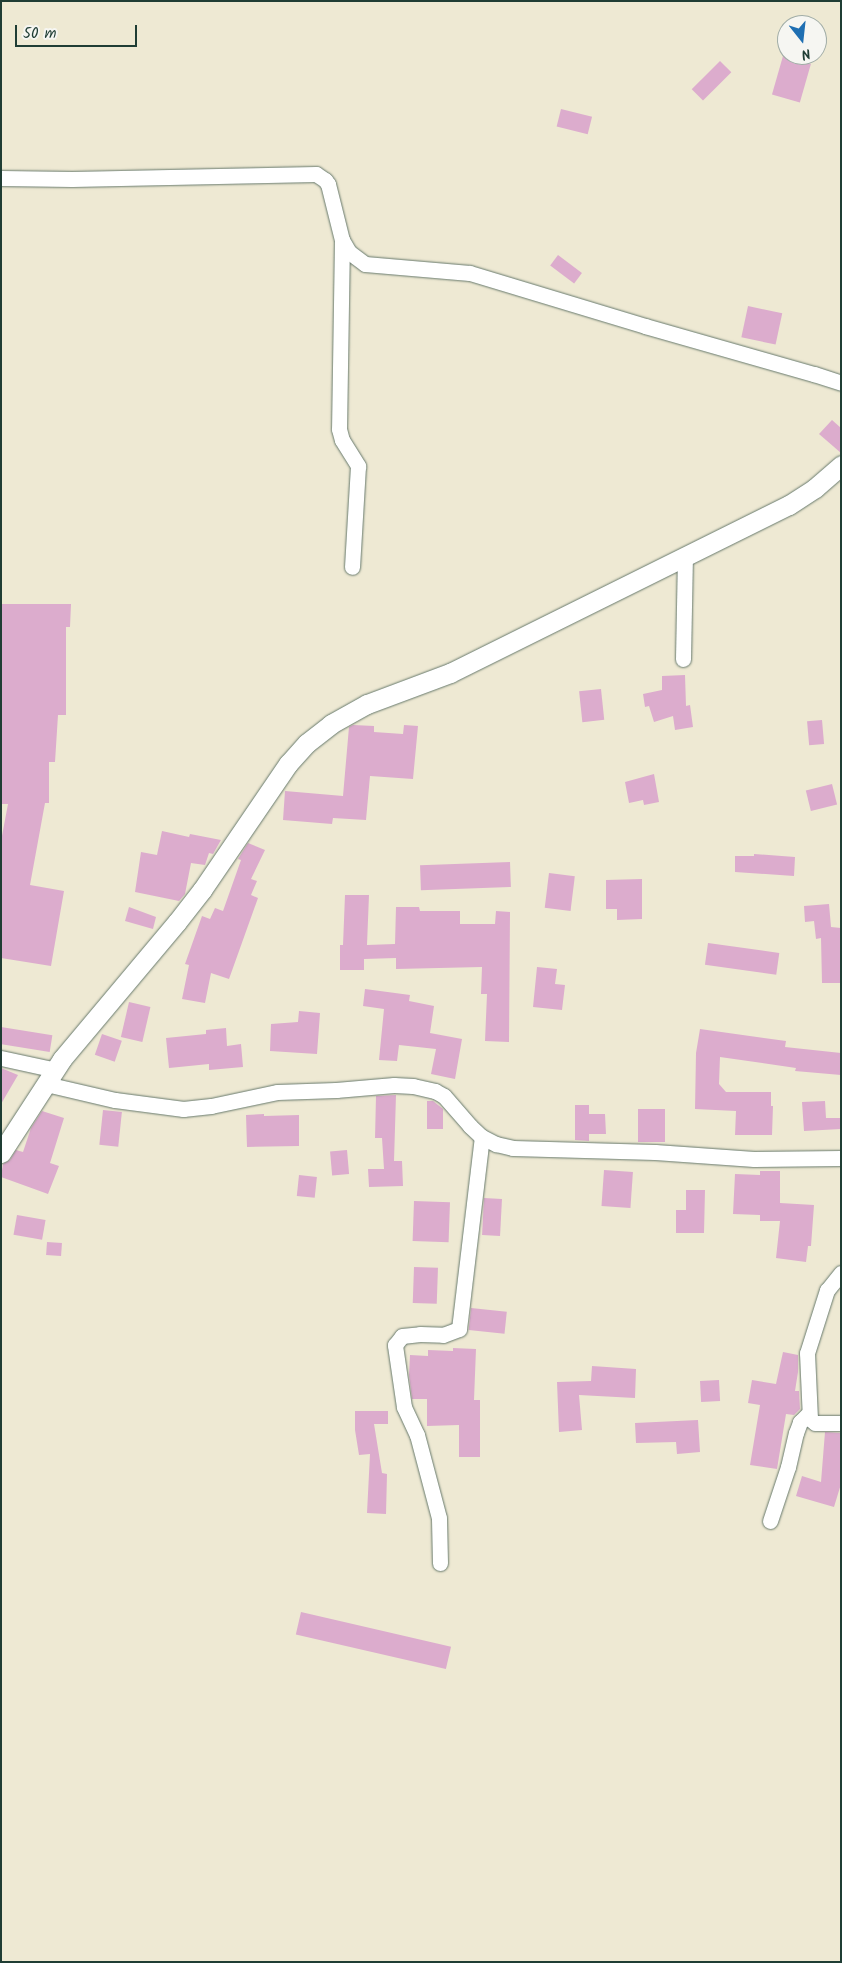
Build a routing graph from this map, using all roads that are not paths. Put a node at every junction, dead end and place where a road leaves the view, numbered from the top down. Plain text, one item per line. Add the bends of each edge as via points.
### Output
1 (1, 178) edge
2 (342, 240) junction
3 (841, 384) edge
4 (841, 466) edge
5 (686, 555) junction
6 (352, 567) dead end
7 (683, 660) dead end
8 (1, 1058) edge
9 (51, 1077) junction
10 (482, 1136) junction
11 (1, 1153) edge
12 (841, 1158) edge
13 (841, 1273) edge
14 (808, 1414) junction
15 (841, 1423) edge
16 (770, 1521) dead end
17 (440, 1563) dead end

1 - 2 street via 72,180 316,174 328,184
2 - 3 street via 349,252 365,264 470,273
2 - 6 street via 339,429 344,445 358,466
4 - 5 street via 789,505
5 - 7 street
5 - 9 street via 450,672 367,704 331,724 307,743 288,764 202,890 96,1016
8 - 9 street
9 - 10 street via 115,1100 183,1109 277,1092 413,1086 444,1096
9 - 11 street
10 - 12 street via 513,1148 754,1159
10 - 17 street via 459,1329 442,1335 402,1336 395,1345 404,1407 419,1443 439,1518
13 - 14 street via 827,1290 808,1353
14 - 15 street via 815,1423
14 - 16 street via 800,1422

